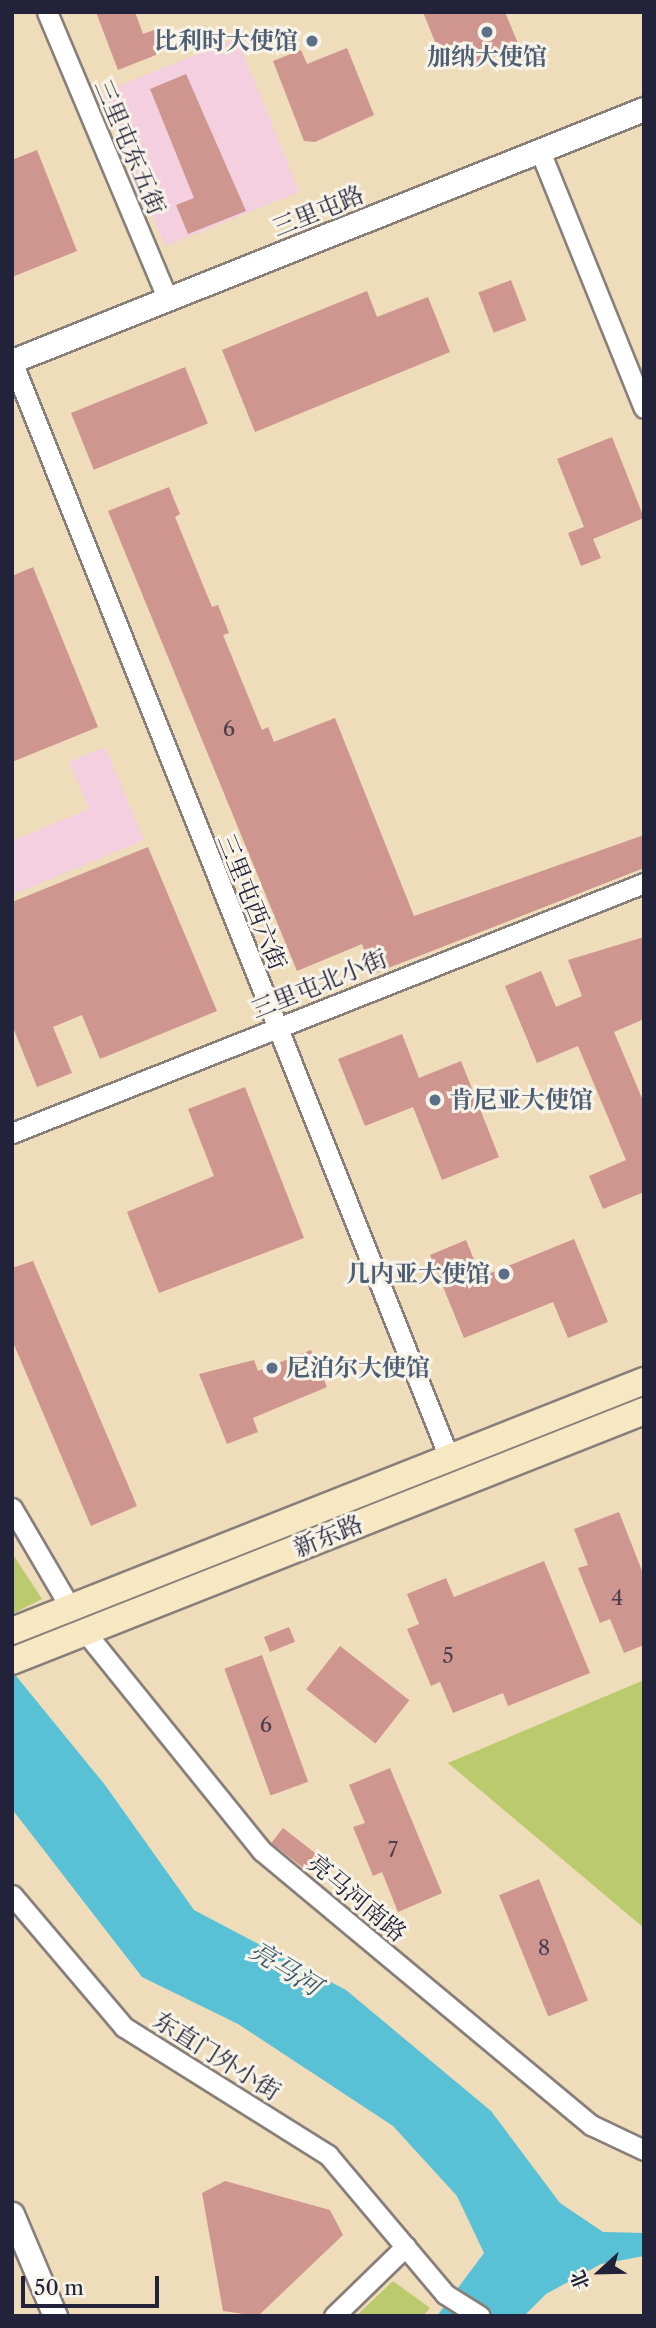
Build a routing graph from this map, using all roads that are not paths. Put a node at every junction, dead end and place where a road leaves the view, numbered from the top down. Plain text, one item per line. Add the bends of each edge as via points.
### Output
1 (47, 12) edge
2 (644, 110) edge
3 (540, 151) junction
4 (168, 300) junction
5 (12, 361) edge
6 (644, 408) edge
7 (644, 883) edge
8 (275, 1028) junction
9 (12, 1133) edge
10 (644, 1381) edge
11 (644, 1411) edge
12 (450, 1460) junction
13 (12, 1508) edge
14 (71, 1609) junction
15 (17, 1629) edge
16 (86, 1633) junction
17 (24, 1657) edge
18 (12, 1895) edge
19 (644, 2150) edge
20 (12, 2214) edge
21 (407, 2246) junction
22 (55, 2316) edge
23 (334, 2316) edge
24 (480, 2316) edge

1 - 4 street, 三里屯东五街
2 - 3 street, 三里屯路
3 - 4 street, 三里屯路
3 - 6 street
4 - 5 street, 三里屯路
5 - 8 street, 三里屯西六街
7 - 8 street, 三里屯北小街
8 - 9 street, 三里屯北小街
8 - 12 street, 三里屯西六街
10 - 12 main road, 新东路
11 - 16 main road, 新东路
12 - 14 main road, 新东路
13 - 14 street
14 - 15 main road, 新东路
16 - 17 main road, 新东路
16 - 19 street, 亮马河南路 via 262,1851 591,2125
18 - 21 street, 东直门外小街 via 124,2027 328,2155
20 - 22 street
21 - 23 street
21 - 24 street, 东直门外小街 via 445,2294

